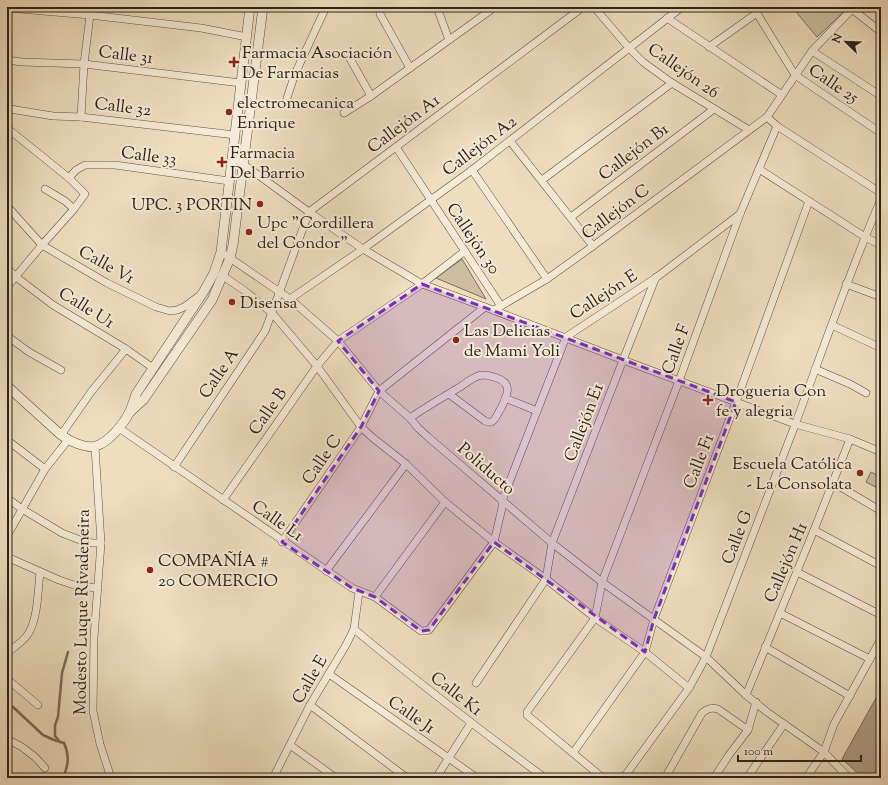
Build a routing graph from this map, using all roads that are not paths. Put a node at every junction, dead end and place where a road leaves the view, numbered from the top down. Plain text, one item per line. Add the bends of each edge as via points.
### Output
1 (91, 7) edge
2 (263, 7) edge
3 (326, 7) edge
4 (439, 7) edge
5 (495, 7) edge
6 (583, 7) edge
7 (594, 7) edge
8 (682, 7) edge
9 (7, 8) edge
10 (853, 8) edge
11 (250, 10) edge
12 (487, 10) edge
13 (755, 10) edge
14 (380, 14) dead end
15 (90, 15) junction
16 (667, 18) junction
17 (881, 32) edge
18 (247, 37) junction
19 (449, 40) junction
20 (709, 47) junction
21 (258, 48) junction
22 (629, 48) junction
23 (812, 51) junction
24 (348, 55) dead end
25 (7, 60) edge
26 (84, 64) junction
27 (410, 68) junction
28 (795, 75) junction
29 (241, 82) junction
30 (672, 83) junction
31 (782, 95) junction
32 (371, 96) junction
33 (881, 96) edge
34 (239, 97) junction
35 (287, 98) dead end
36 (252, 102) junction
37 (7, 108) edge
38 (714, 109) junction
39 (344, 113) dead end
40 (81, 116) junction
41 (767, 117) junction
42 (777, 126) junction
43 (7, 128) edge
44 (749, 130) junction
45 (881, 133) edge
46 (235, 135) junction
47 (510, 141) junction
48 (396, 147) junction
49 (232, 156) junction
50 (243, 164) junction
51 (759, 169) junction
52 (472, 170) junction
53 (69, 178) junction
54 (542, 180) junction
55 (229, 181) junction
56 (45, 189) dead end
57 (881, 193) edge
58 (881, 199) edge
59 (430, 200) junction
60 (809, 200) junction
61 (7, 206) edge
62 (74, 209) junction
63 (309, 212) junction
64 (740, 214) junction
65 (571, 217) junction
66 (865, 237) junction
67 (42, 245) junction
68 (881, 245) edge
69 (593, 246) junction
70 (363, 249) junction
71 (465, 251) junction
72 (220, 252) junction
73 (230, 258) junction
74 (7, 268) edge
75 (223, 276) junction
76 (16, 277) junction
77 (656, 277) junction
78 (547, 279) junction
79 (422, 284) junction
80 (846, 284) junction
81 (7, 287) edge
82 (204, 291) junction
83 (280, 292) junction
84 (881, 296) edge
85 (290, 299) junction
86 (501, 306) junction
87 (485, 307) junction
88 (494, 310) junction
89 (272, 313) junction
90 (832, 325) junction
91 (7, 336) edge
92 (566, 337) junction
93 (338, 341) junction
94 (881, 348) edge
95 (126, 349) junction
96 (623, 360) junction
97 (317, 366) junction
98 (153, 368) junction
99 (815, 369) junction
100 (60, 370) dead end
101 (680, 381) junction
102 (7, 386) edge
103 (379, 391) junction
104 (866, 393) dead end
105 (449, 394) junction
106 (505, 398) junction
107 (736, 402) junction
108 (537, 411) junction
109 (129, 412) junction
110 (410, 418) junction
111 (795, 424) junction
112 (361, 427) junction
113 (119, 428) junction
114 (64, 438) junction
115 (850, 439) junction
116 (7, 440) edge
117 (95, 447) junction
118 (881, 452) edge
119 (406, 464) junction
120 (174, 467) junction
121 (45, 469) junction
122 (834, 483) junction
123 (7, 498) edge
124 (223, 500) junction
125 (502, 501) junction
126 (445, 502) junction
127 (22, 509) junction
128 (881, 511) edge
129 (814, 530) junction
130 (7, 536) edge
131 (282, 542) junction
132 (494, 542) junction
133 (102, 543) junction
134 (552, 543) junction
135 (7, 557) edge
136 (881, 566) edge
137 (326, 571) junction
138 (40, 572) junction
139 (797, 572) junction
140 (546, 579) junction
141 (602, 582) junction
142 (98, 588) junction
143 (359, 592) junction
144 (375, 598) junction
145 (780, 613) junction
146 (881, 615) edge
147 (595, 618) junction
148 (654, 619) junction
149 (354, 628) junction
150 (881, 639) edge
151 (766, 647) junction
152 (645, 652) junction
153 (7, 653) edge
154 (706, 657) junction
155 (870, 659) junction
156 (329, 674) junction
157 (7, 680) edge
158 (476, 682) dead end
159 (689, 688) junction
160 (746, 695) junction
161 (850, 696) junction
162 (756, 702) junction
163 (38, 706) dead end
164 (310, 706) junction
165 (471, 723) junction
166 (784, 724) junction
167 (748, 730) junction
168 (7, 739) edge
169 (290, 745) junction
170 (824, 752) junction
171 (573, 753) junction
172 (449, 758) junction
173 (45, 768) dead end
174 (111, 778) edge
175 (273, 778) edge
176 (336, 778) edge
177 (407, 778) edge
178 (436, 778) edge
179 (477, 778) edge
180 (545, 778) edge
181 (603, 778) edge
182 (622, 778) edge
183 (665, 778) edge
184 (714, 778) edge
185 (747, 778) edge
186 (806, 778) edge
187 (849, 778) edge

1 - 15 street
2 - 21 street
3 - 35 street via 295,74
4 - 19 street
5 - 12 street
6 - 48 street, Callejón A1
7 - 22 street, Callejón 26
8 - 16 street, Callejón A2
9 - 15 street
10 - 17 street
10 - 23 street
11 - 18 street
11 - 21 street via 256,22
12 - 19 street
13 - 20 street
13 - 28 street, Calle 25
14 - 27 street
15 - 18 street via 201,28
15 - 26 street
16 - 20 street
16 - 22 street, Callejón A2
18 - 29 street
19 - 27 street
20 - 31 street
21 - 36 street
22 - 30 street, Callejón 26 via 643,62
22 - 47 street, Callejón A2
23 - 28 street
23 - 33 street
24 - 32 street
25 - 26 street, Calle 31
26 - 29 street, Calle 31
26 - 40 street
27 - 32 street
28 - 31 street
28 - 45 street, Calle 25
29 - 34 street
30 - 38 street, Callejón 26
30 - 54 street
31 - 41 street
32 - 39 street
34 - 36 street
34 - 46 street
36 - 50 street
37 - 40 street, Calle 32 via 53,116
38 - 44 street, Callejón 26
38 - 65 street, Callejón B1
40 - 46 street, Calle 32
41 - 42 street
41 - 44 street
42 - 51 street, Calle F
42 - 57 street
43 - 53 street
44 - 69 street, Callejón C
46 - 49 street
47 - 52 street, Callejón A2
47 - 54 street
48 - 59 street, Callejón 30
48 - 63 street, Callejón A1
49 - 50 street
49 - 55 street
50 - 63 street
50 - 73 street
51 - 60 street
51 - 64 street, Calle F
52 - 59 street, Callejón A2
52 - 78 street
53 - 55 street, Calle 33 via 85,164 123,166
53 - 62 street via 85,194
54 - 65 street
55 - 72 street
56 - 62 street via 66,201
58 - 66 street, Calle G
59 - 70 street, Callejón A2
59 - 71 street, Callejón 30
60 - 66 street
60 - 107 street, Calle F1
61 - 67 street, Calle V1
62 - 67 street
63 - 70 street
63 - 83 street
64 - 77 street, Callejón E
64 - 101 street, Calle F
65 - 69 street
66 - 68 street
66 - 80 street, Calle G
67 - 76 street
67 - 82 street, Calle V1 via 107,283 156,307 170,311 189,304
69 - 78 street, Callejón C
70 - 79 street
70 - 85 street, Callejón A2
71 - 79 street, Calle B
71 - 86 street, Callejón 30
72 - 73 street, Poliducto
72 - 82 street via 214,273
73 - 75 street
73 - 83 street, Poliducto
74 - 76 street, Calle U1
75 - 89 street
75 - 109 street via 212,300 162,375 144,399
76 - 81 street
76 - 95 street, Calle U1 via 53,305
77 - 92 street, Callejón E
77 - 96 street, Callejón E1
78 - 86 street, Callejón C
79 - 87 street
79 - 93 street, Calle B
80 - 84 street
80 - 90 street, Calle G
82 - 98 street
83 - 85 street, Poliducto
83 - 89 street, Calle A
85 - 93 street, Poliducto
86 - 88 street, Callejón C
87 - 88 street
87 - 103 street
88 - 92 street
89 - 97 street
89 - 120 street, Calle A via 265,331
90 - 94 street
90 - 99 street, Calle G
91 - 100 street
92 - 96 street
92 - 108 street, Callejón E
93 - 97 street, Calle B
93 - 103 street, Poliducto
95 - 98 street, Calle U1
95 - 114 street via 91,392
96 - 101 street
96 - 134 street, Callejón E1
97 - 112 street
97 - 124 street, Calle B
98 - 109 street via 136,394
99 - 104 street
99 - 111 street, Calle G
101 - 107 street
101 - 141 street, Calle F
102 - 114 street
103 - 110 street, Poliducto
103 - 112 street, Calle C
105 - 106 street via 488,422 494,420
105 - 106 street via 482,375 500,379 507,385
105 - 110 street
106 - 108 street
107 - 111 street
107 - 148 street, Calle F1
108 - 125 street, Callejón E
109 - 113 street
110 - 125 street, Poliducto via 418,428
111 - 115 street
111 - 154 street, Calle G
112 - 119 street
112 - 131 street, Calle C
113 - 117 street via 108,440
113 - 120 street, Calle L1
114 - 117 street
114 - 121 street
115 - 118 street
115 - 122 street, Callejón H1
116 - 121 street
117 - 133 street, Modesto Luque Rivadeneira
119 - 126 street
119 - 137 street
120 - 124 street, Calle L1
121 - 127 street
122 - 128 street
122 - 129 street, Callejón H1
123 - 127 street
124 - 131 street, Calle L1
125 - 132 street, Callejón E
125 - 134 street, Poliducto
126 - 132 street
126 - 144 street
127 - 130 street
127 - 133 street via 62,533 80,540
129 - 136 street
129 - 139 street, Callejón H1
131 - 137 street, Calle L1
132 - 140 street
132 - 144 street, Calle L1 via 429,630 421,631
133 - 142 street, Modesto Luque Rivadeneira
134 - 140 street, Callejón E1
134 - 141 street, Poliducto
135 - 138 street
137 - 143 street, Calle L1
138 - 142 street via 77,586
138 - 153 street via 33,623 28,634
139 - 145 street, Callejón H1
139 - 146 street
140 - 147 street
140 - 158 street
141 - 147 street, Calle F
141 - 148 street, Poliducto
142 - 174 street, Modesto Luque Rivadeneira via 93,711
143 - 144 street, Calle L1
143 - 149 street, Calle E
145 - 151 street, Callejón H1
145 - 155 street
147 - 152 street
147 - 171 street via 527,712 527,715
148 - 152 street, Calle F1
148 - 154 street, Poliducto
149 - 156 street, Calle E
149 - 165 street, Calle K1
150 - 155 street
151 - 160 street, Callejón H1
151 - 161 street
152 - 159 street
152 - 171 street
154 - 159 street, Calle G
154 - 160 street, Poliducto
155 - 161 street
156 - 164 street, Calle E
156 - 172 street, Calle J1
157 - 163 street
159 - 182 street, Calle G
160 - 162 street, Poliducto
161 - 170 street via 834,724
162 - 166 street, Poliducto
162 - 167 street
164 - 169 street, Calle E
164 - 177 street
165 - 172 street
165 - 180 street, Calle K1
166 - 170 street, Poliducto
166 - 185 street
167 - 183 street via 718,709 707,709 702,713
167 - 184 street
168 - 173 street via 35,757
169 - 175 street, Calle E
169 - 176 street
170 - 186 street
170 - 187 street, Poliducto
171 - 181 street
172 - 178 street
172 - 179 street, Calle J1

